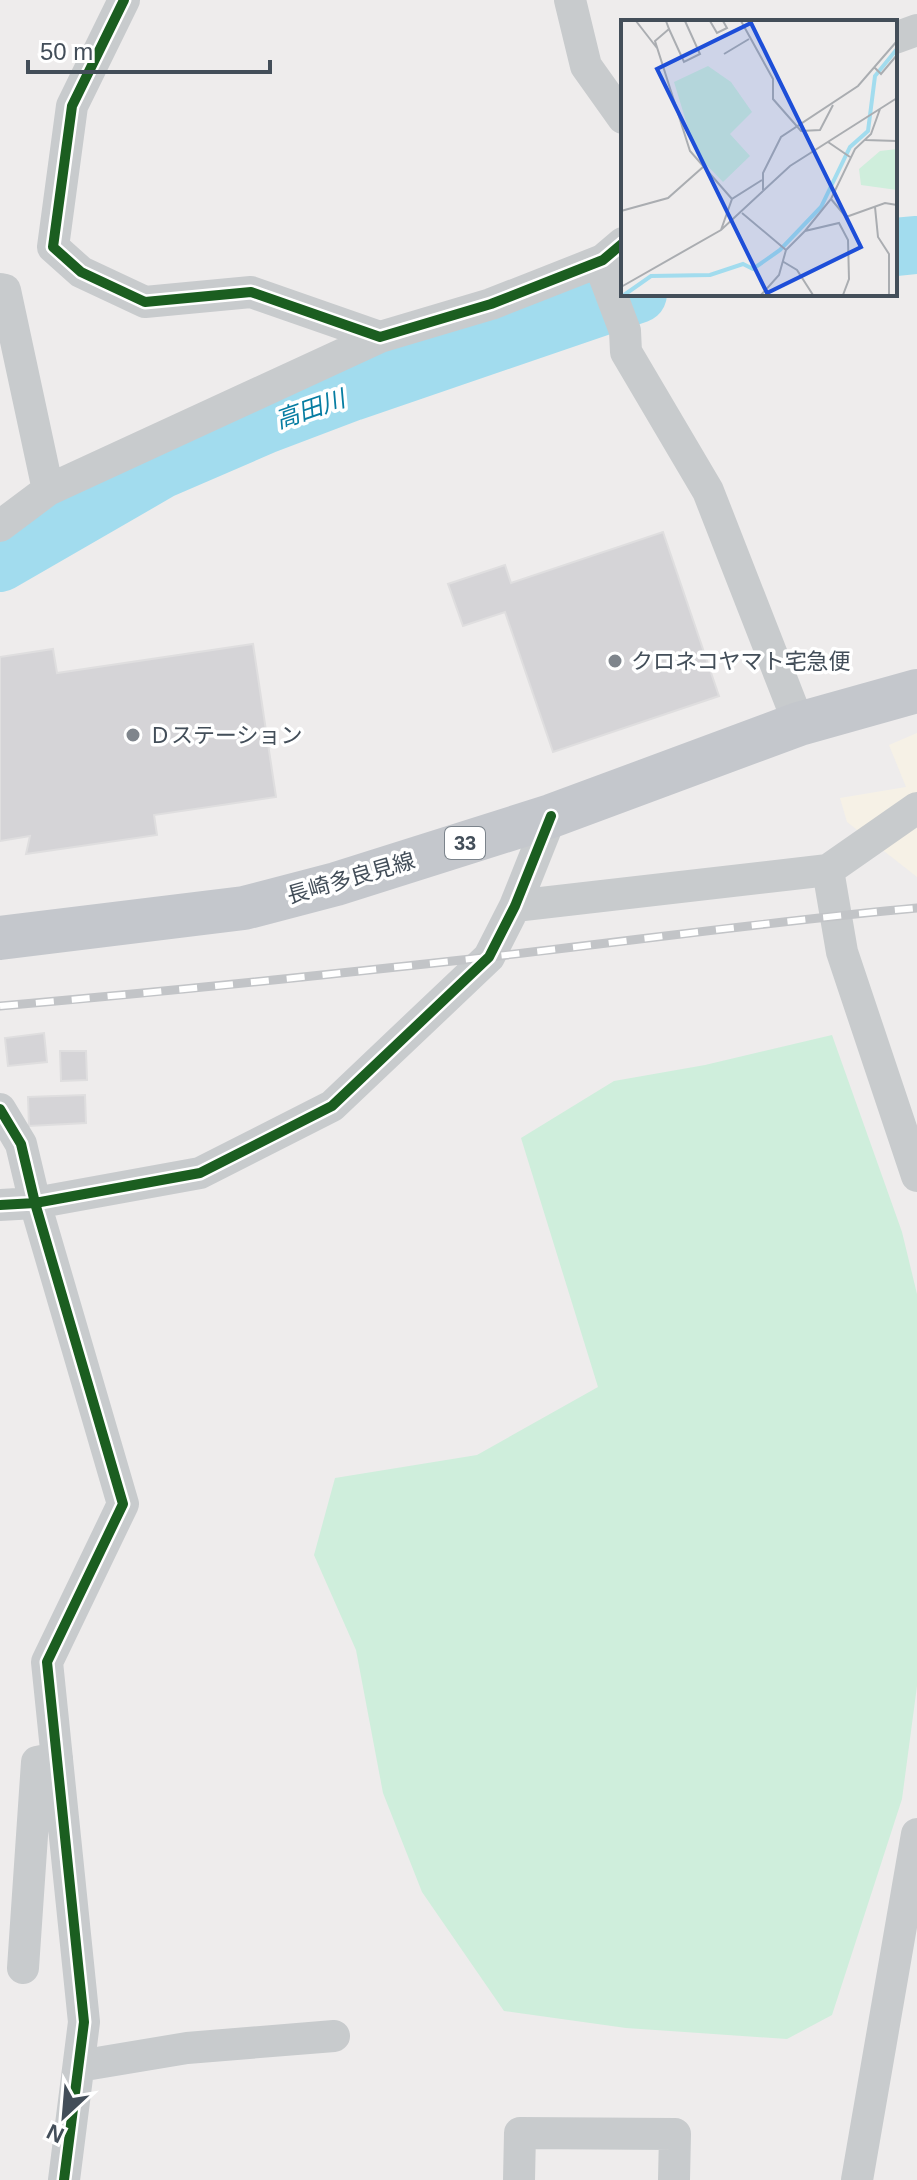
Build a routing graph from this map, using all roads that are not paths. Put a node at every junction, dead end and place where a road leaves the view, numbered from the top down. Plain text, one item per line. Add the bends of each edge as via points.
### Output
1 (124, 0) edge
2 (570, 0) edge
3 (917, 30) edge
4 (897, 37) edge
5 (621, 115) edge
6 (610, 260) edge
7 (0, 289) edge
8 (380, 337) junction
9 (48, 490) junction
10 (0, 526) edge
11 (917, 691) edge
12 (799, 724) junction
13 (917, 808) edge
14 (551, 816) junction
15 (828, 870) junction
16 (515, 906) junction
17 (0, 938) edge
18 (0, 1109) edge
19 (917, 1176) edge
20 (35, 1203) junction
21 (0, 1205) edge
22 (57, 1758) junction
23 (917, 1834) edge
24 (23, 1968) dead end
25 (334, 2036) dead end
26 (79, 2066) junction
27 (64, 2180) edge
28 (519, 2180) edge
29 (674, 2180) edge
30 (857, 2180) edge

1 - 8 street via 72,106 53,247 81,272 145,302 251,292
2 - 5 street via 586,66
3 - 4 street
6 - 8 street
6 - 12 street via 626,352 708,491
7 - 9 street via 5,290
8 - 9 street
9 - 10 street
11 - 12 main road, 長崎多良見線 / 33
12 - 14 main road, 長崎多良見線 / 33
13 - 15 street
14 - 16 street
14 - 17 main road, 長崎多良見線 / 33 via 244,908
15 - 16 street
15 - 19 street via 842,952
16 - 20 street via 489,957 332,1106 200,1173
18 - 20 street via 21,1144
20 - 21 street
20 - 22 street via 123,1504 47,1662
22 - 24 street via 37,1762
22 - 26 street via 84,2022
23 - 30 street
25 - 26 street via 187,2048
26 - 27 street
28 - 29 street via 520,2133 675,2134

